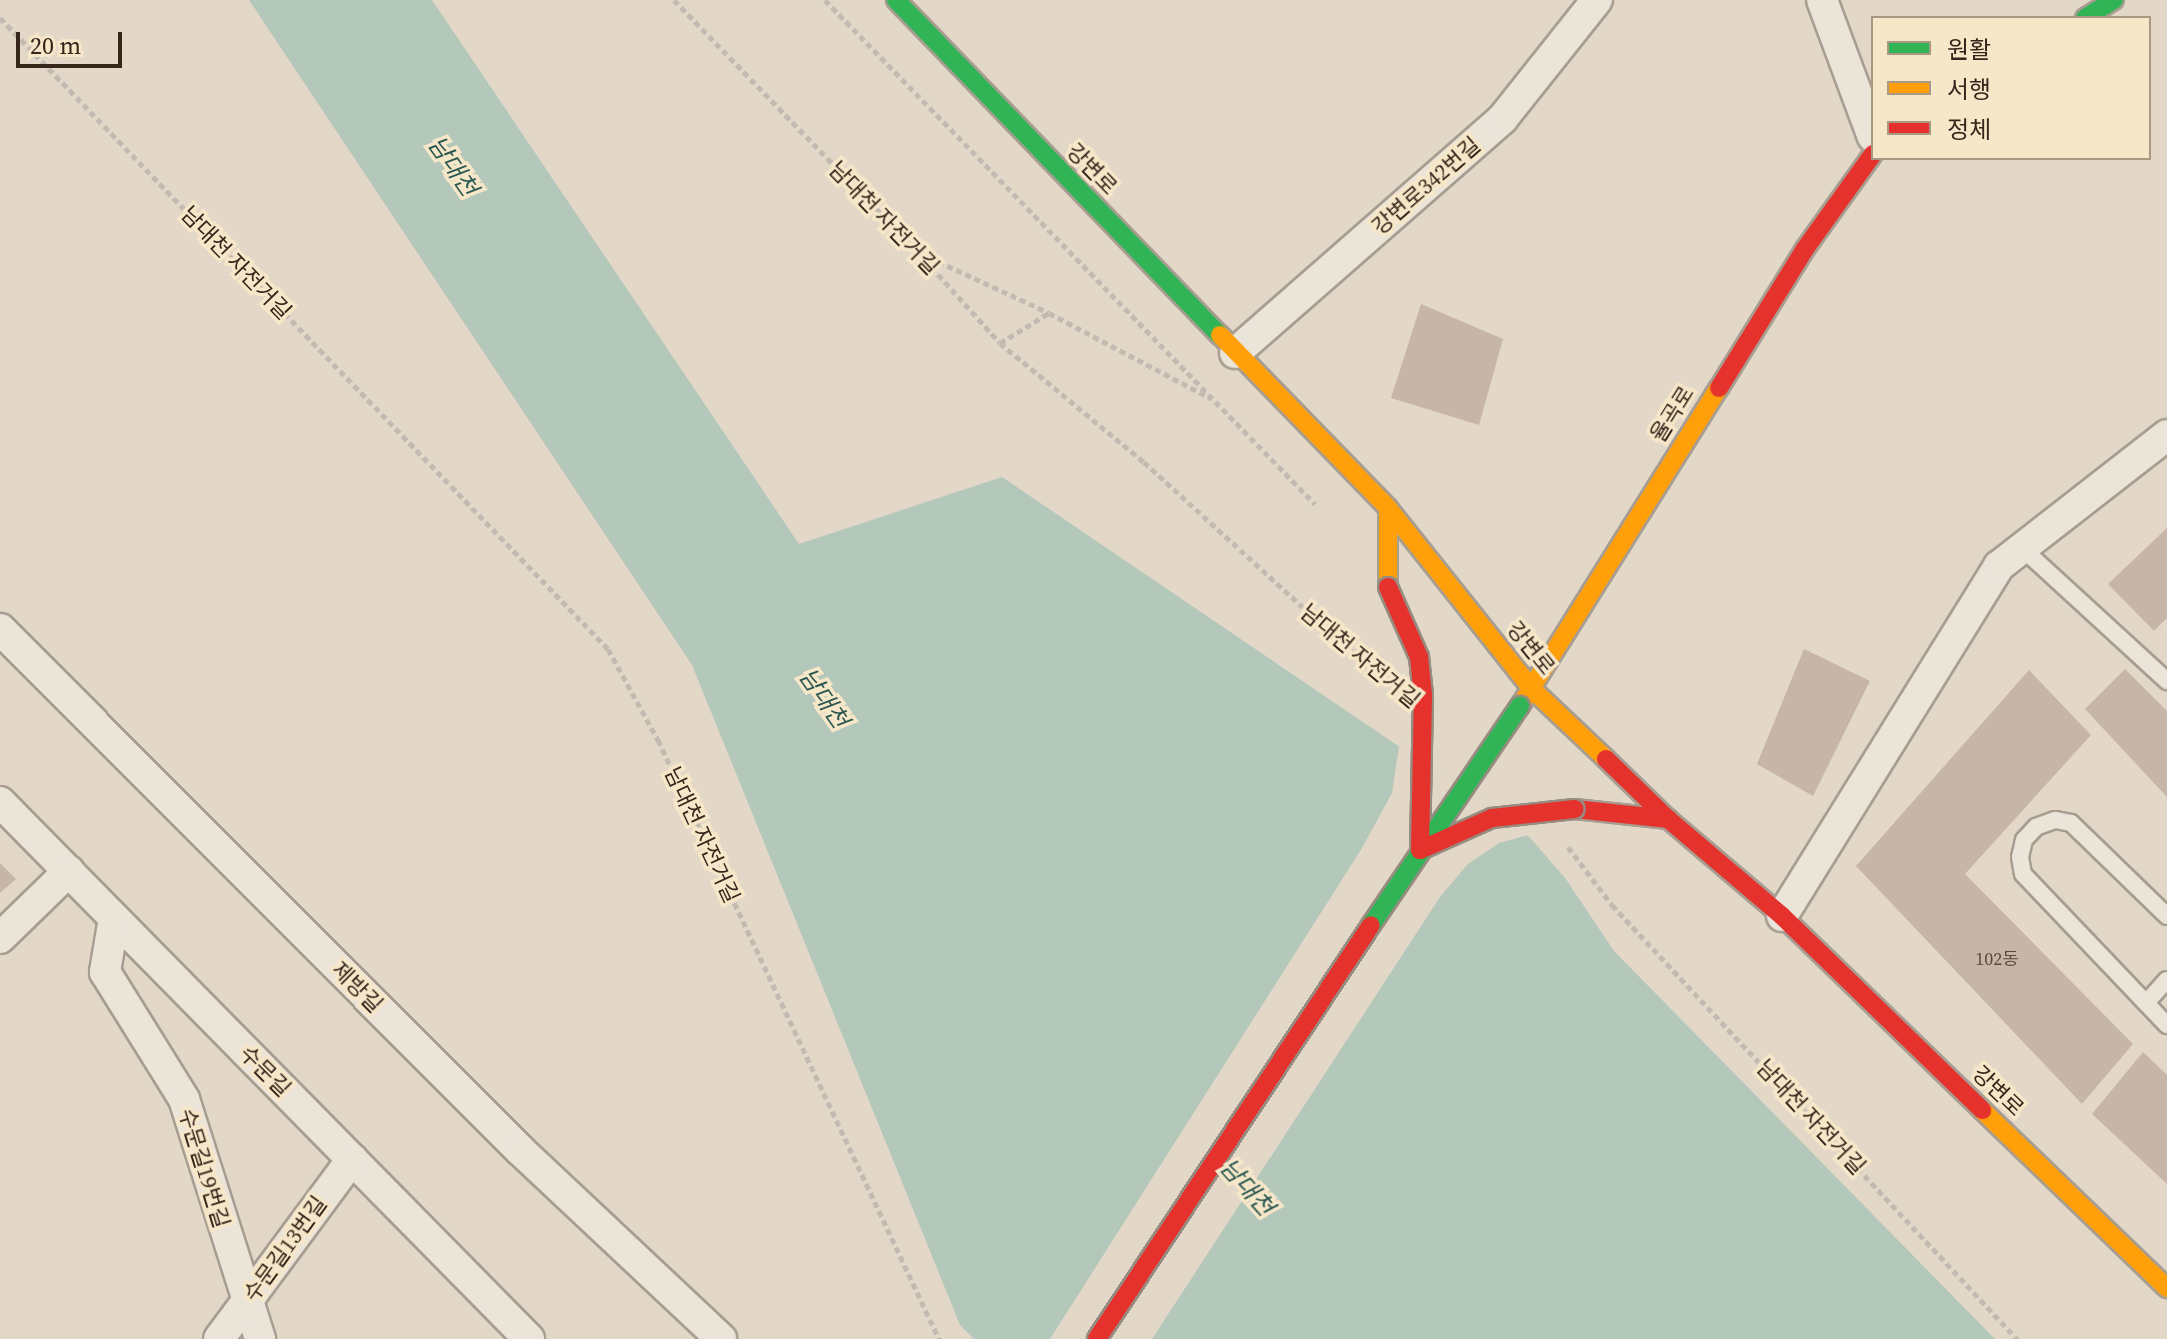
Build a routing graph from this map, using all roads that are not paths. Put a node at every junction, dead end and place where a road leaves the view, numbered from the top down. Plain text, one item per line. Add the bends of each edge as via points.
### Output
1 (1597, 0) edge
2 (1822, 0) edge
3 (2114, 0) edge
4 (901, 2) edge
5 (2088, 16) edge
6 (1871, 132) edge
7 (1871, 157) edge
8 (1235, 353) junction
9 (2167, 435) edge
10 (1388, 508) junction
11 (2022, 548) junction
12 (0, 629) edge
13 (2167, 681) edge
14 (1532, 689) junction
15 (0, 802) edge
16 (1668, 819) junction
17 (1420, 850) junction
18 (69, 871) junction
19 (1782, 916) junction
20 (2167, 916) edge
21 (114, 918) junction
22 (0, 938) edge
23 (2167, 980) edge
24 (2146, 1003) junction
25 (2167, 1025) edge
26 (352, 1159) junction
27 (2167, 1288) edge
28 (246, 1302) junction
29 (219, 1339) edge
30 (260, 1339) edge
31 (529, 1339) edge
32 (721, 1339) edge
33 (1097, 1339) edge

1 - 8 street, 강변로342번길 via 1503,118
2 - 6 street
3 - 5 street
4 - 8 street, 강변로
7 - 14 street, 율곡로 via 1797,262
8 - 10 street, 강변로
9 - 11 street
10 - 14 street, 강변로
10 - 17 street, bridge via 1388,587 1419,657 1423,695
11 - 13 lane
11 - 19 street via 1999,566
12 - 32 street, 제방길 via 520,1150
14 - 16 street, 강변로
14 - 17 street, 율곡로, bridge
15 - 18 street, 수문길
16 - 17 street, bridge via 1575,809 1492,818
16 - 19 street, 강변로
17 - 33 street, 율곡로, bridge
18 - 21 street, 수문길
18 - 22 street
19 - 27 street, 강변로
20 - 24 lane via 2071,823 2055,820 2036,827 2024,840 2023,874
21 - 26 street, 수문길
21 - 28 street, 수문길19번길 via 105,972 184,1099
23 - 24 lane
24 - 25 lane
26 - 28 street, 수문길13번길
26 - 31 street, 수문길
28 - 29 street, 수문길13번길
28 - 30 street, 수문길19번길

